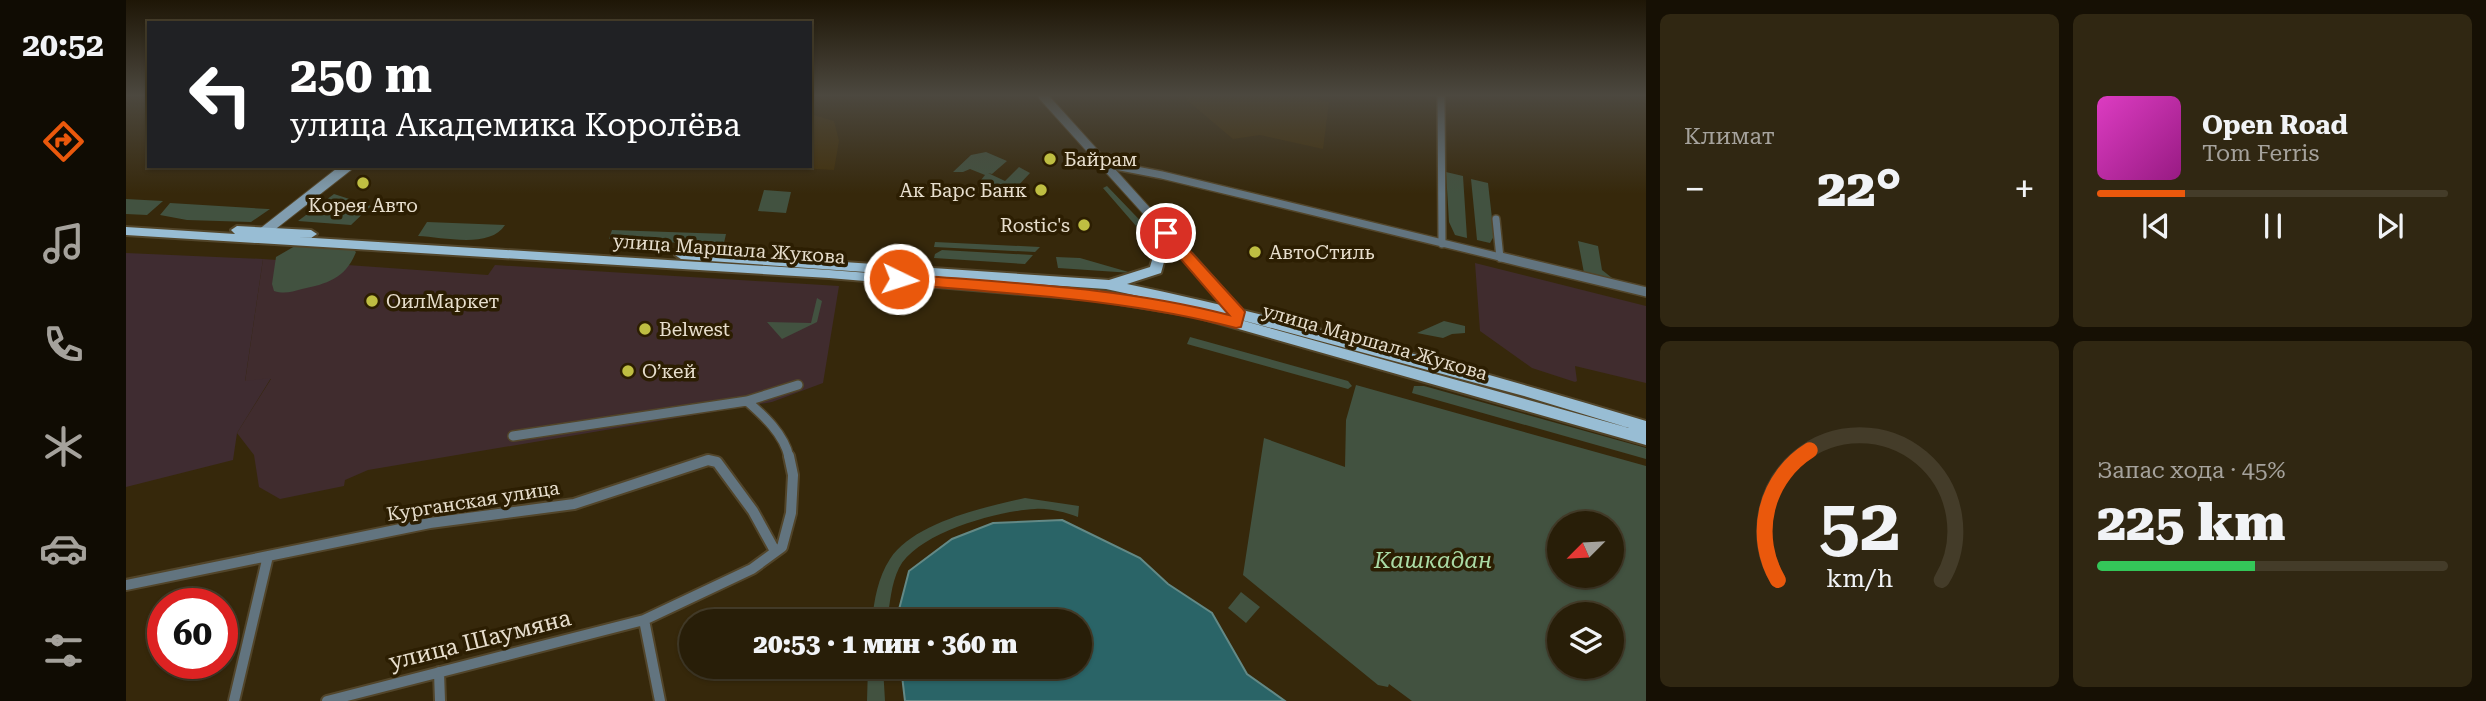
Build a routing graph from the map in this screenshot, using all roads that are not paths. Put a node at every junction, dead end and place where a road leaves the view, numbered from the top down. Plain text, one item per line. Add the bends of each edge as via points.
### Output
1 (1073, 129) edge
2 (1441, 129) edge
3 (1105, 164) junction
4 (345, 168) edge
5 (1496, 219) dead end
6 (126, 223) edge
7 (126, 231) edge
8 (1166, 233) junction
9 (258, 236) junction
10 (1442, 244) junction
11 (1500, 258) junction
12 (1106, 284) junction
13 (1646, 292) edge
14 (1236, 317) junction
15 (798, 385) dead end
16 (747, 401) junction
17 (1646, 427) edge
18 (513, 436) dead end
19 (1646, 439) edge
20 (778, 549) junction
21 (268, 556) junction
22 (126, 584) edge
23 (644, 620) junction
24 (439, 672) junction
25 (234, 701) edge
26 (327, 701) edge
27 (440, 701) edge
28 (660, 701) edge

1 - 3 street
2 - 10 street
3 - 8 street
3 - 10 street
4 - 9 main road
5 - 11 street
6 - 9 main road, улица Маршала Жукова
7 - 9 main road, улица Маршала Жукова
8 - 12 main road via 1156,270
8 - 14 street
9 - 12 main road, улица Маршала Жукова via 762,260
9 - 14 main road, улица Маршала Жукова via 1041,289
10 - 11 street
11 - 13 street
12 - 14 main road, улица Маршала Жукова
14 - 17 main road, улица Маршала Жукова via 1524,390
14 - 19 main road, улица Маршала Жукова
15 - 16 street
16 - 18 street
16 - 20 street via 786,447 793,475 792,500
20 - 21 street, Курганская улица via 718,462 708,460 574,503 430,523
20 - 23 street, улица Шаумяна via 752,569
21 - 22 street, Курганская улица
21 - 25 street
23 - 24 street, улица Шаумяна
23 - 28 street
24 - 26 street, улица Шаумяна
24 - 27 street

